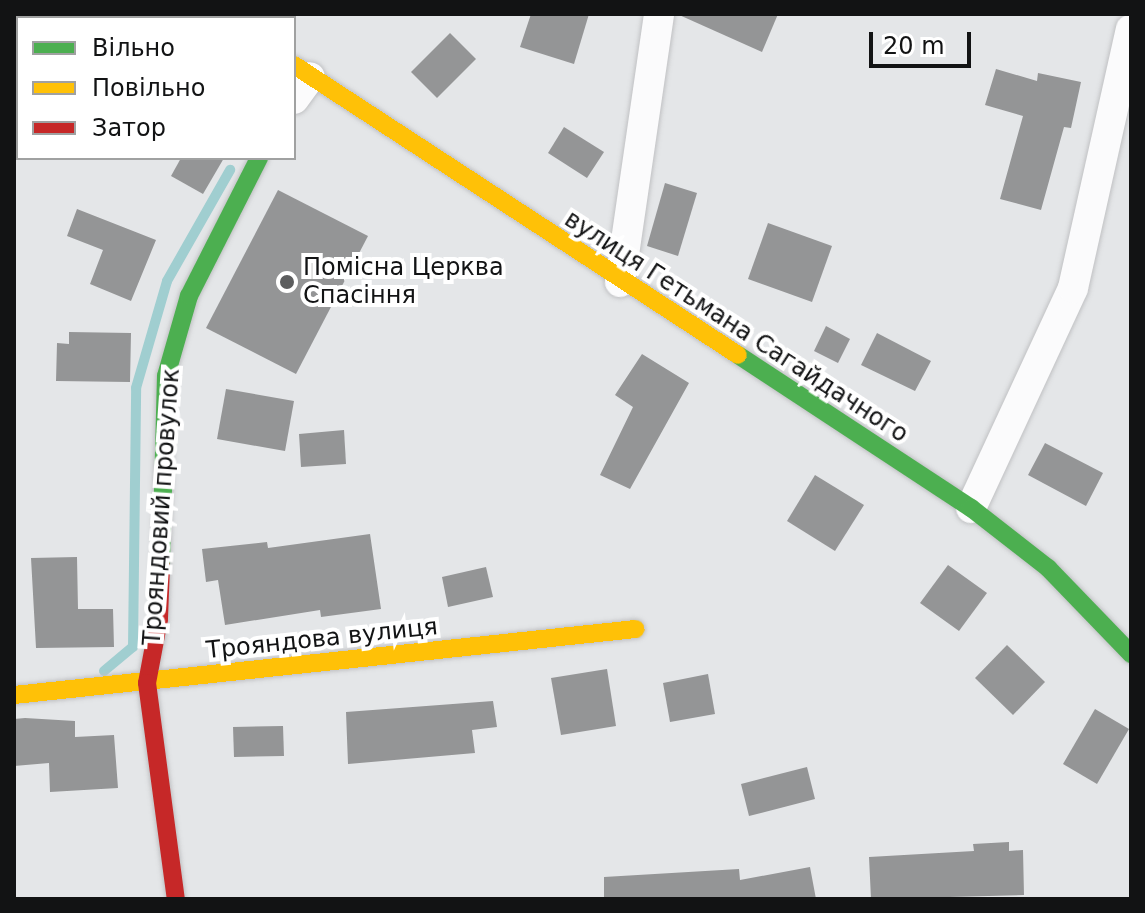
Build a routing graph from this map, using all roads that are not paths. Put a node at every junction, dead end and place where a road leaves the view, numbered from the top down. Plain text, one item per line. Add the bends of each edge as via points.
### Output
1 (659, 14) edge
2 (1131, 29) edge
3 (299, 80) edge
4 (258, 160) edge
5 (620, 282) junction
6 (971, 508) junction
7 (636, 629) dead end
8 (1131, 654) edge
9 (147, 683) junction
10 (14, 695) edge
11 (176, 899) edge

1 - 5 street
2 - 6 street via 1073,288
3 - 5 street, вулиця Гетьмана Сагайдачного
4 - 9 street, Трояндовий провулок via 189,296 166,376 159,619
5 - 6 street, вулиця Гетьмана Сагайдачного
6 - 8 street, вулиця Гетьмана Сагайдачного via 1048,568
7 - 9 street, Трояндова вулиця
9 - 10 street, Трояндова вулиця
9 - 11 street, Трояндовий провулок

